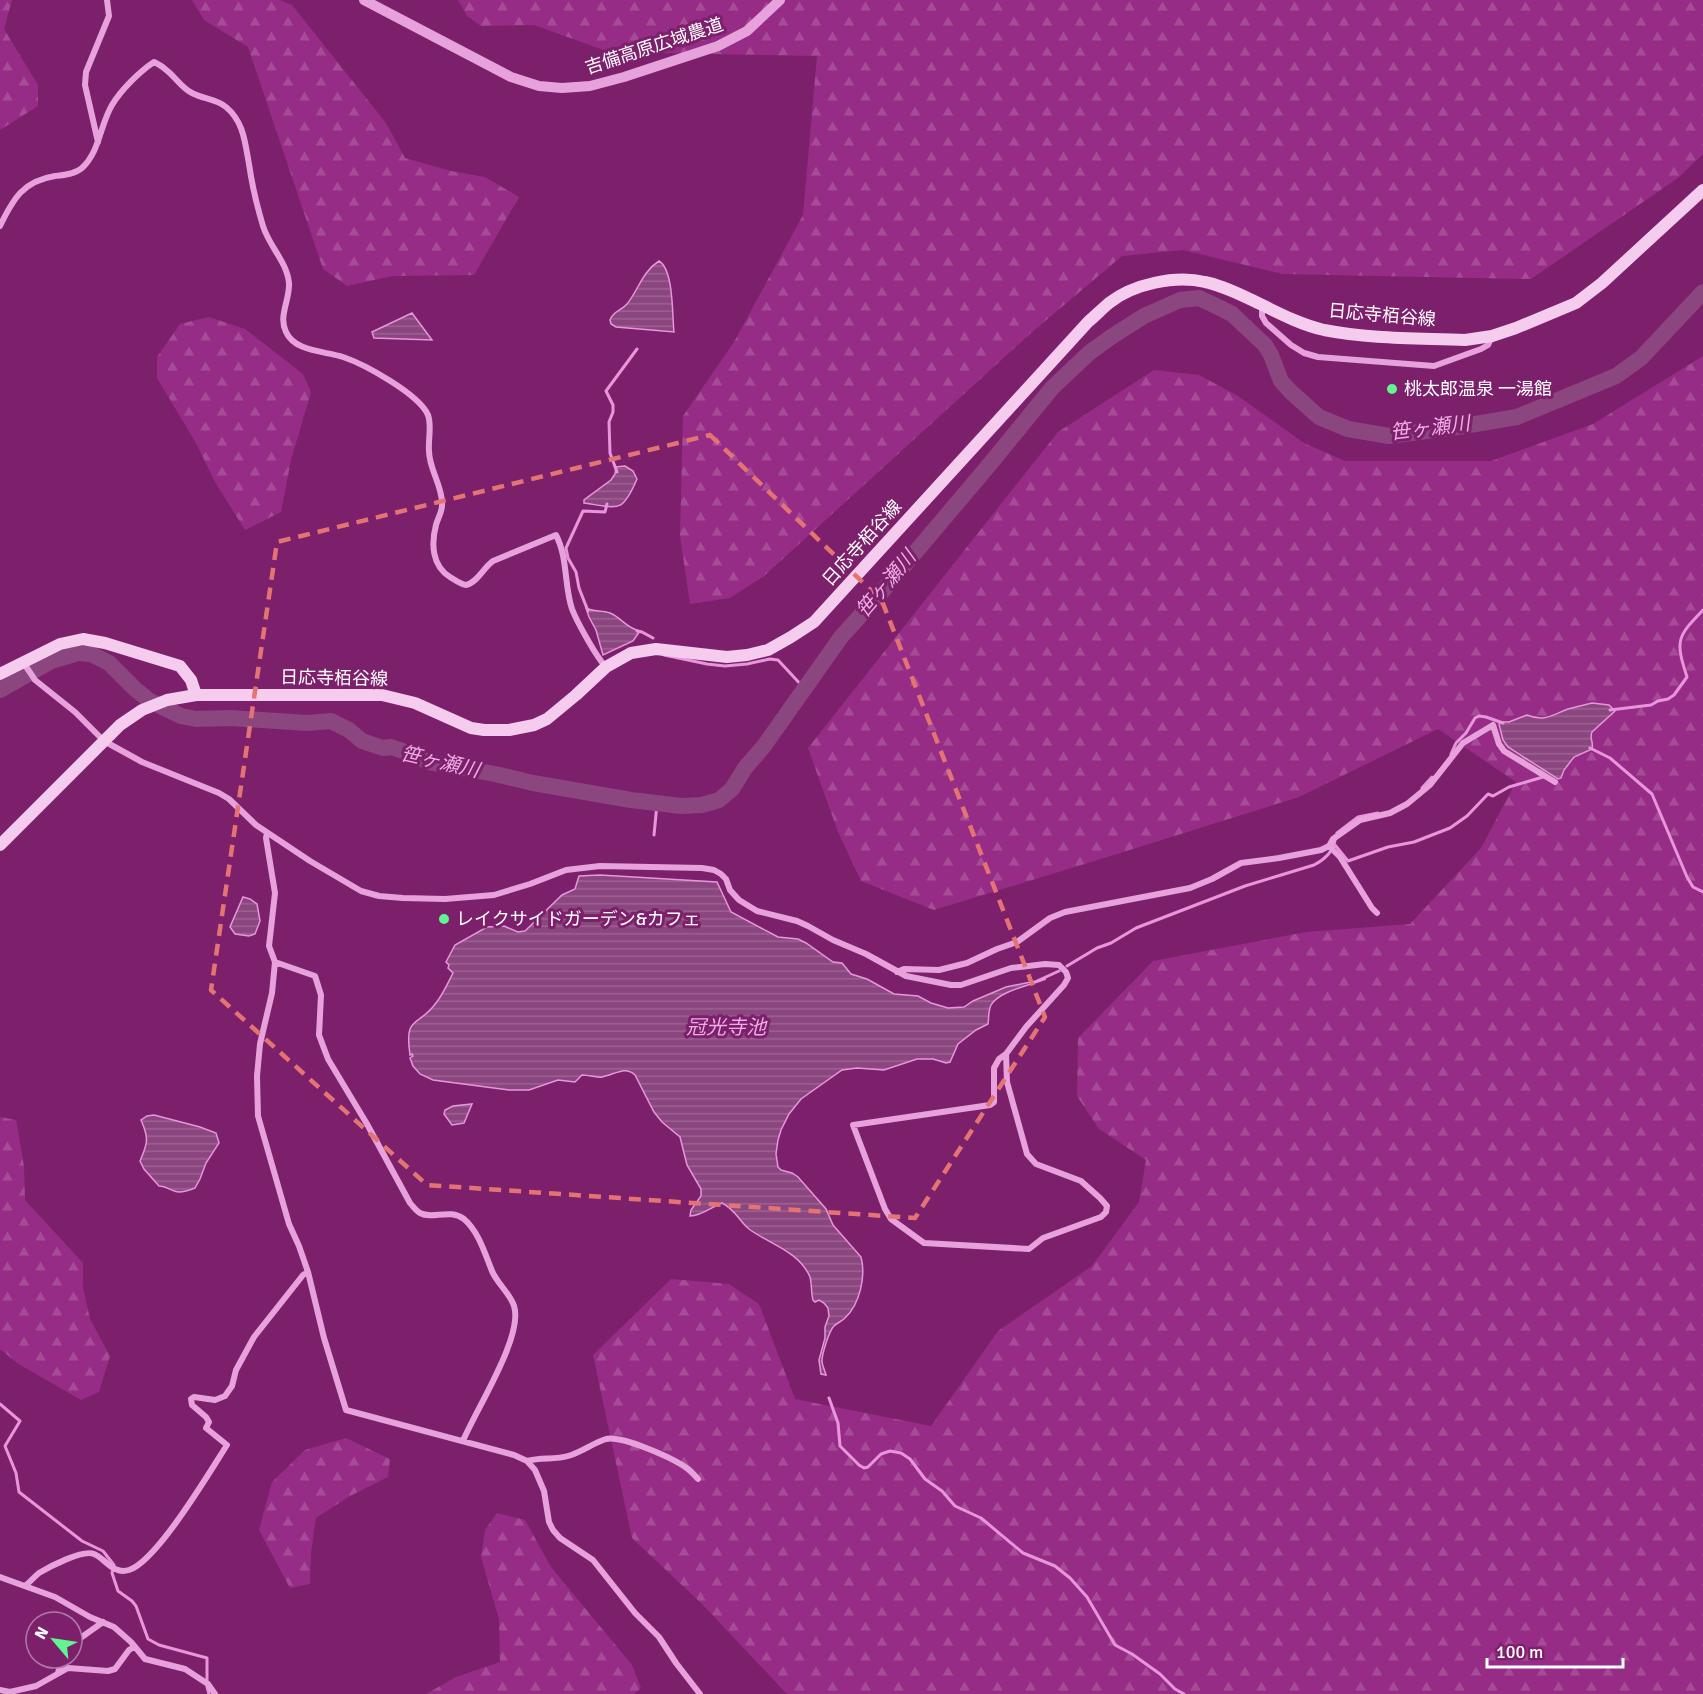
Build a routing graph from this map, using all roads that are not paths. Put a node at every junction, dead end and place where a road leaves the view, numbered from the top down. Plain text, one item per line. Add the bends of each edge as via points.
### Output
1 (107, 0) edge
2 (364, 0) edge
3 (780, 0) edge
4 (98, 142) junction
5 (1703, 190) edge
6 (0, 226) edge
7 (1262, 305) junction
8 (1492, 336) junction
9 (25, 664) junction
10 (606, 667) junction
11 (0, 674) edge
12 (196, 694) junction
13 (104, 741) junction
14 (1555, 782) dead end
15 (267, 832) junction
16 (0, 845) edge
17 (1331, 848) junction
18 (1377, 913) dead end
19 (275, 962) junction
20 (897, 972) junction
21 (1006, 1054) junction
22 (308, 1272) junction
23 (463, 1441) junction
24 (527, 1461) junction
25 (698, 1479) dead end
26 (0, 1577) edge
27 (26, 1586) junction
28 (103, 1622) junction
29 (84, 1635) edge
30 (134, 1647) junction
31 (59, 1670) edge
32 (58, 1673) junction
33 (0, 1690) edge
34 (215, 1694) edge
35 (700, 1694) edge

1 - 4 street via 109,16 86,72 85,85
2 - 3 street, 吉備高原広域農道 via 511,77 562,88 613,80 718,46 747,32
4 - 6 street via 80,170 41,178 23,190
4 - 10 street via 112,105 154,62 192,93 227,108 240,124 246,141 263,229 283,264 289,284 283,323 289,337 302,346 354,362 408,392 428,416 429,452 442,502 434,546 439,568 468,585 493,561 556,535 572,609
5 - 8 main road, 日応寺栢谷線 via 1576,303
7 - 8 main road, 日応寺栢谷線 via 1312,326 1354,335 1466,340
7 - 8 street via 1266,323 1291,345 1318,357 1434,366 1481,350
7 - 10 main road, 日応寺栢谷線 via 1203,281 1179,280 1157,282 1111,302 1080,330 814,622 768,650 747,655 727,657 656,649 631,653
9 - 11 main road
9 - 12 main road via 60,644 83,639 180,666
9 - 13 street via 36,680
10 - 12 main road, 日応寺栢谷線 via 547,718 508,730 471,728 415,703 382,695
12 - 13 main road, 日応寺栢谷線 via 167,699 142,710
13 - 15 street via 142,762 219,793
13 - 16 main road, 日応寺栢谷線
14 - 17 street via 1504,751 1493,725 1463,743 1430,785 1407,804 1390,813 1360,820 1336,837
15 - 19 street via 275,893 269,946
15 - 20 street via 361,891 379,896 445,899 494,895 566,870 600,866 714,870 726,879 739,900 757,911 797,921
17 - 18 street
17 - 20 street via 1241,862 1190,888 1065,912 1017,942 967,963 939,970
19 - 22 street via 256,1076 258,1116 289,1224
19 - 23 street via 315,976 321,995 319,1035 328,1059 410,1203 421,1214 448,1213 462,1218 474,1230 493,1275 514,1306 515,1324 504,1361
20 - 21 street via 951,986 1011,968 1059,965 1068,978 1064,985
21 - 21 street via 1007,1082 1027,1155 1036,1164 1088,1186 1107,1206 1106,1212 1042,1238 1029,1249 924,1243 891,1219 853,1125 990,1105 995,1096 994,1068
22 - 23 street via 345,1410
22 - 27 street via 254,1336 225,1396 215,1400 191,1399 192,1405 206,1416 206,1428 227,1445 157,1546 128,1571 117,1571 86,1552 39,1573
23 - 24 street
24 - 25 street via 567,1456 616,1439 669,1458
24 - 35 street via 543,1491 553,1530 593,1560 659,1637
26 - 27 street
27 - 28 street
28 - 29 street
28 - 30 street via 123,1634
30 - 32 street via 108,1671 68,1668
30 - 34 street via 145,1659 184,1669 207,1683
31 - 32 street
32 - 33 street via 36,1686 10,1692

